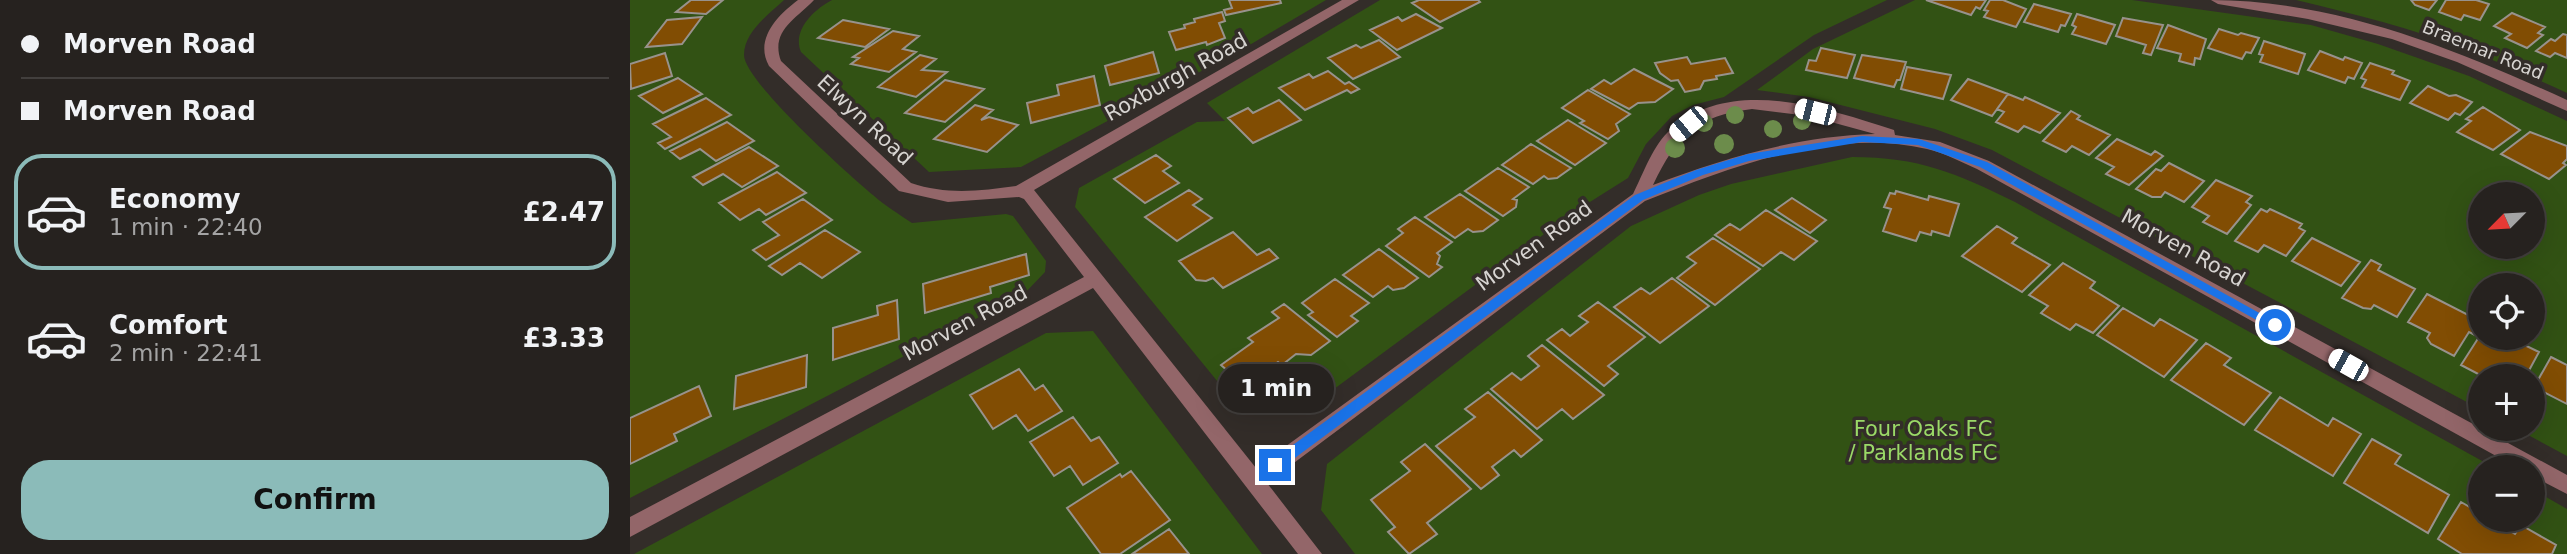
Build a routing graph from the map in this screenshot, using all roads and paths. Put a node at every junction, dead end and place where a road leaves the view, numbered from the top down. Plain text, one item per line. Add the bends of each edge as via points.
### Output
1 (807, 0) edge
2 (1352, 0) edge
3 (2218, 0) edge
4 (2567, 106) edge
5 (1919, 142) junction
6 (1020, 191) junction
7 (1639, 197) junction
8 (1095, 279) junction
9 (1254, 481) junction
10 (2567, 485) edge
11 (630, 528) edge
12 (1311, 554) edge

1 - 6 street, Elwyn Road via 773,35 769,54 774,64 905,187 951,199
2 - 6 street, Roxburgh Road
3 - 4 street, Braemar Road via 2295,11 2399,37
5 - 7 street, Morven Road via 1862,139 1785,150 1700,172
5 - 7 street, Morven Road via 1789,106 1740,106 1705,116 1676,133
5 - 10 street, Morven Road via 1983,165
6 - 8 street via 1041,206
7 - 9 street, Morven Road
8 - 9 street
8 - 11 street, Morven Road
9 - 12 street

